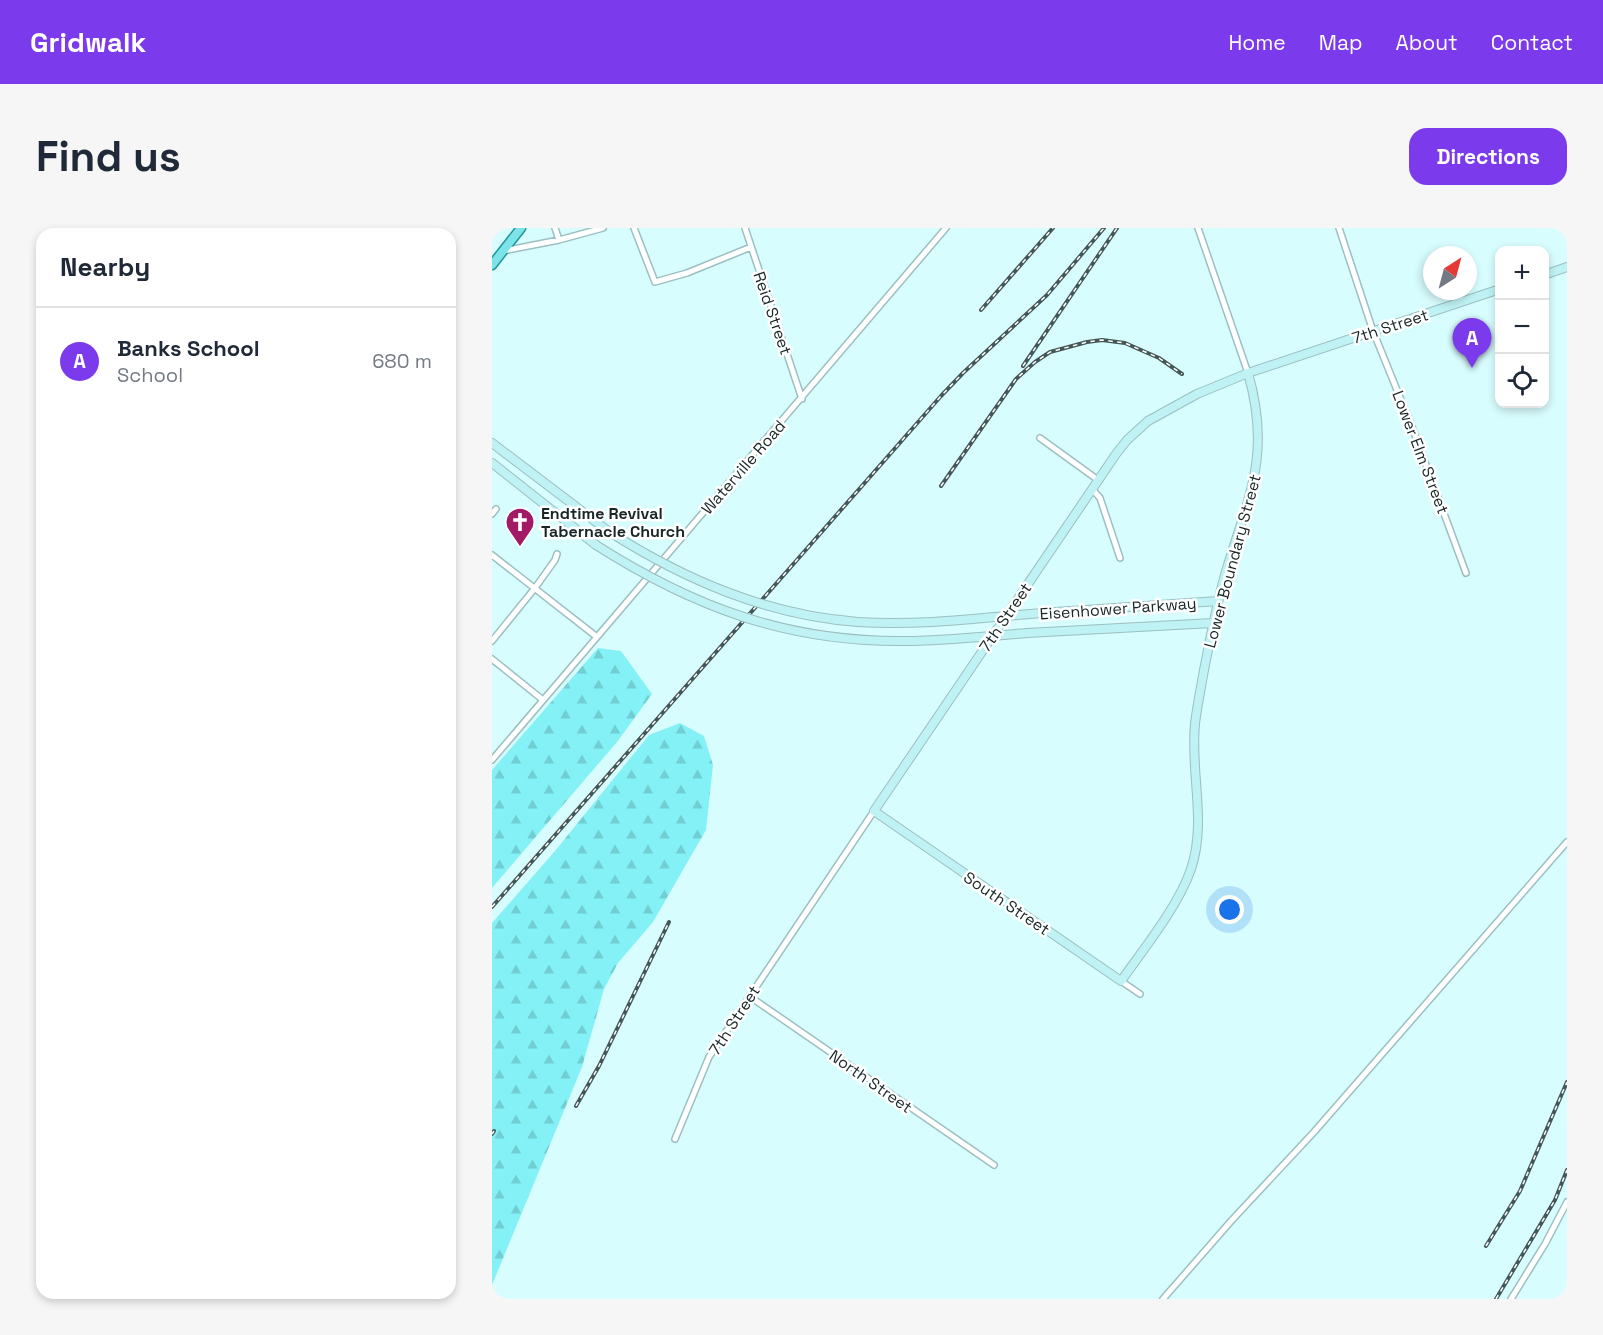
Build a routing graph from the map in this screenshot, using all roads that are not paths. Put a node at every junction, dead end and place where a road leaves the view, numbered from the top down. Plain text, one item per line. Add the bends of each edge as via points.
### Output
1 (521, 228) edge
2 (555, 228) edge
3 (603, 228) edge
4 (634, 228) edge
5 (745, 228) edge
6 (946, 228) edge
7 (1198, 228) edge
8 (1339, 228) edge
9 (559, 240) junction
10 (751, 247) junction
11 (502, 251) junction
12 (492, 265) edge
13 (1567, 267) edge
14 (1549, 274) edge
15 (1495, 291) edge
16 (1373, 331) junction
17 (1248, 373) junction
18 (802, 399) junction
19 (1040, 438) dead end
20 (492, 443) edge
21 (492, 463) edge
22 (1098, 480) junction
23 (1092, 489) junction
24 (557, 554) dead end
25 (492, 555) edge
26 (1120, 558) dead end
27 (1466, 573) dead end
28 (535, 588) junction
29 (1218, 601) junction
30 (1213, 623) junction
31 (597, 637) junction
32 (492, 641) edge
33 (492, 659) edge
34 (543, 700) junction
35 (492, 760) edge
36 (874, 811) junction
37 (1567, 842) edge
38 (1121, 981) junction
39 (1140, 994) dead end
40 (749, 996) junction
41 (675, 1139) dead end
42 (994, 1165) dead end
43 (1567, 1202) edge
44 (1163, 1299) edge
45 (1511, 1299) edge

1 - 11 main road
2 - 9 street
3 - 9 street
4 - 10 street via 655,282
5 - 10 street, Reid Street
6 - 18 street, Waterville Road
7 - 17 street
8 - 16 street, Lower Elm Street
9 - 11 street
10 - 18 street, Reid Street
11 - 12 main road
13 - 14 street
15 - 16 street, 7th Street
16 - 17 street, 7th Street
16 - 27 street, Lower Elm Street
17 - 22 street, 7th Street via 1179,402 1148,421 1127,440
17 - 29 street, Lower Boundary Street via 1259,435 1256,472
18 - 31 street, Waterville Road
19 - 22 street
20 - 29 street, Eisenhower Parkway, bridge via 608,531 657,561 749,600 799,613 856,622 897,623
21 - 30 street, Eisenhower Parkway, bridge via 631,567 692,599 752,621 794,631 848,639 905,641
22 - 23 street, 7th Street
23 - 26 street via 1100,498
23 - 36 street, 7th Street
24 - 28 street
25 - 28 street
28 - 31 street
28 - 32 street
29 - 30 street, Lower Boundary Street
30 - 38 street, Lower Boundary Street via 1195,726 1198,826 1191,870 1176,900
31 - 34 street, Waterville Road
33 - 34 street
34 - 35 street, Waterville Road
36 - 38 street, South Street
36 - 40 street, 7th Street
37 - 44 street
38 - 39 street, South Street
40 - 41 street, 7th Street via 709,1057
40 - 42 street, North Street
43 - 45 street

